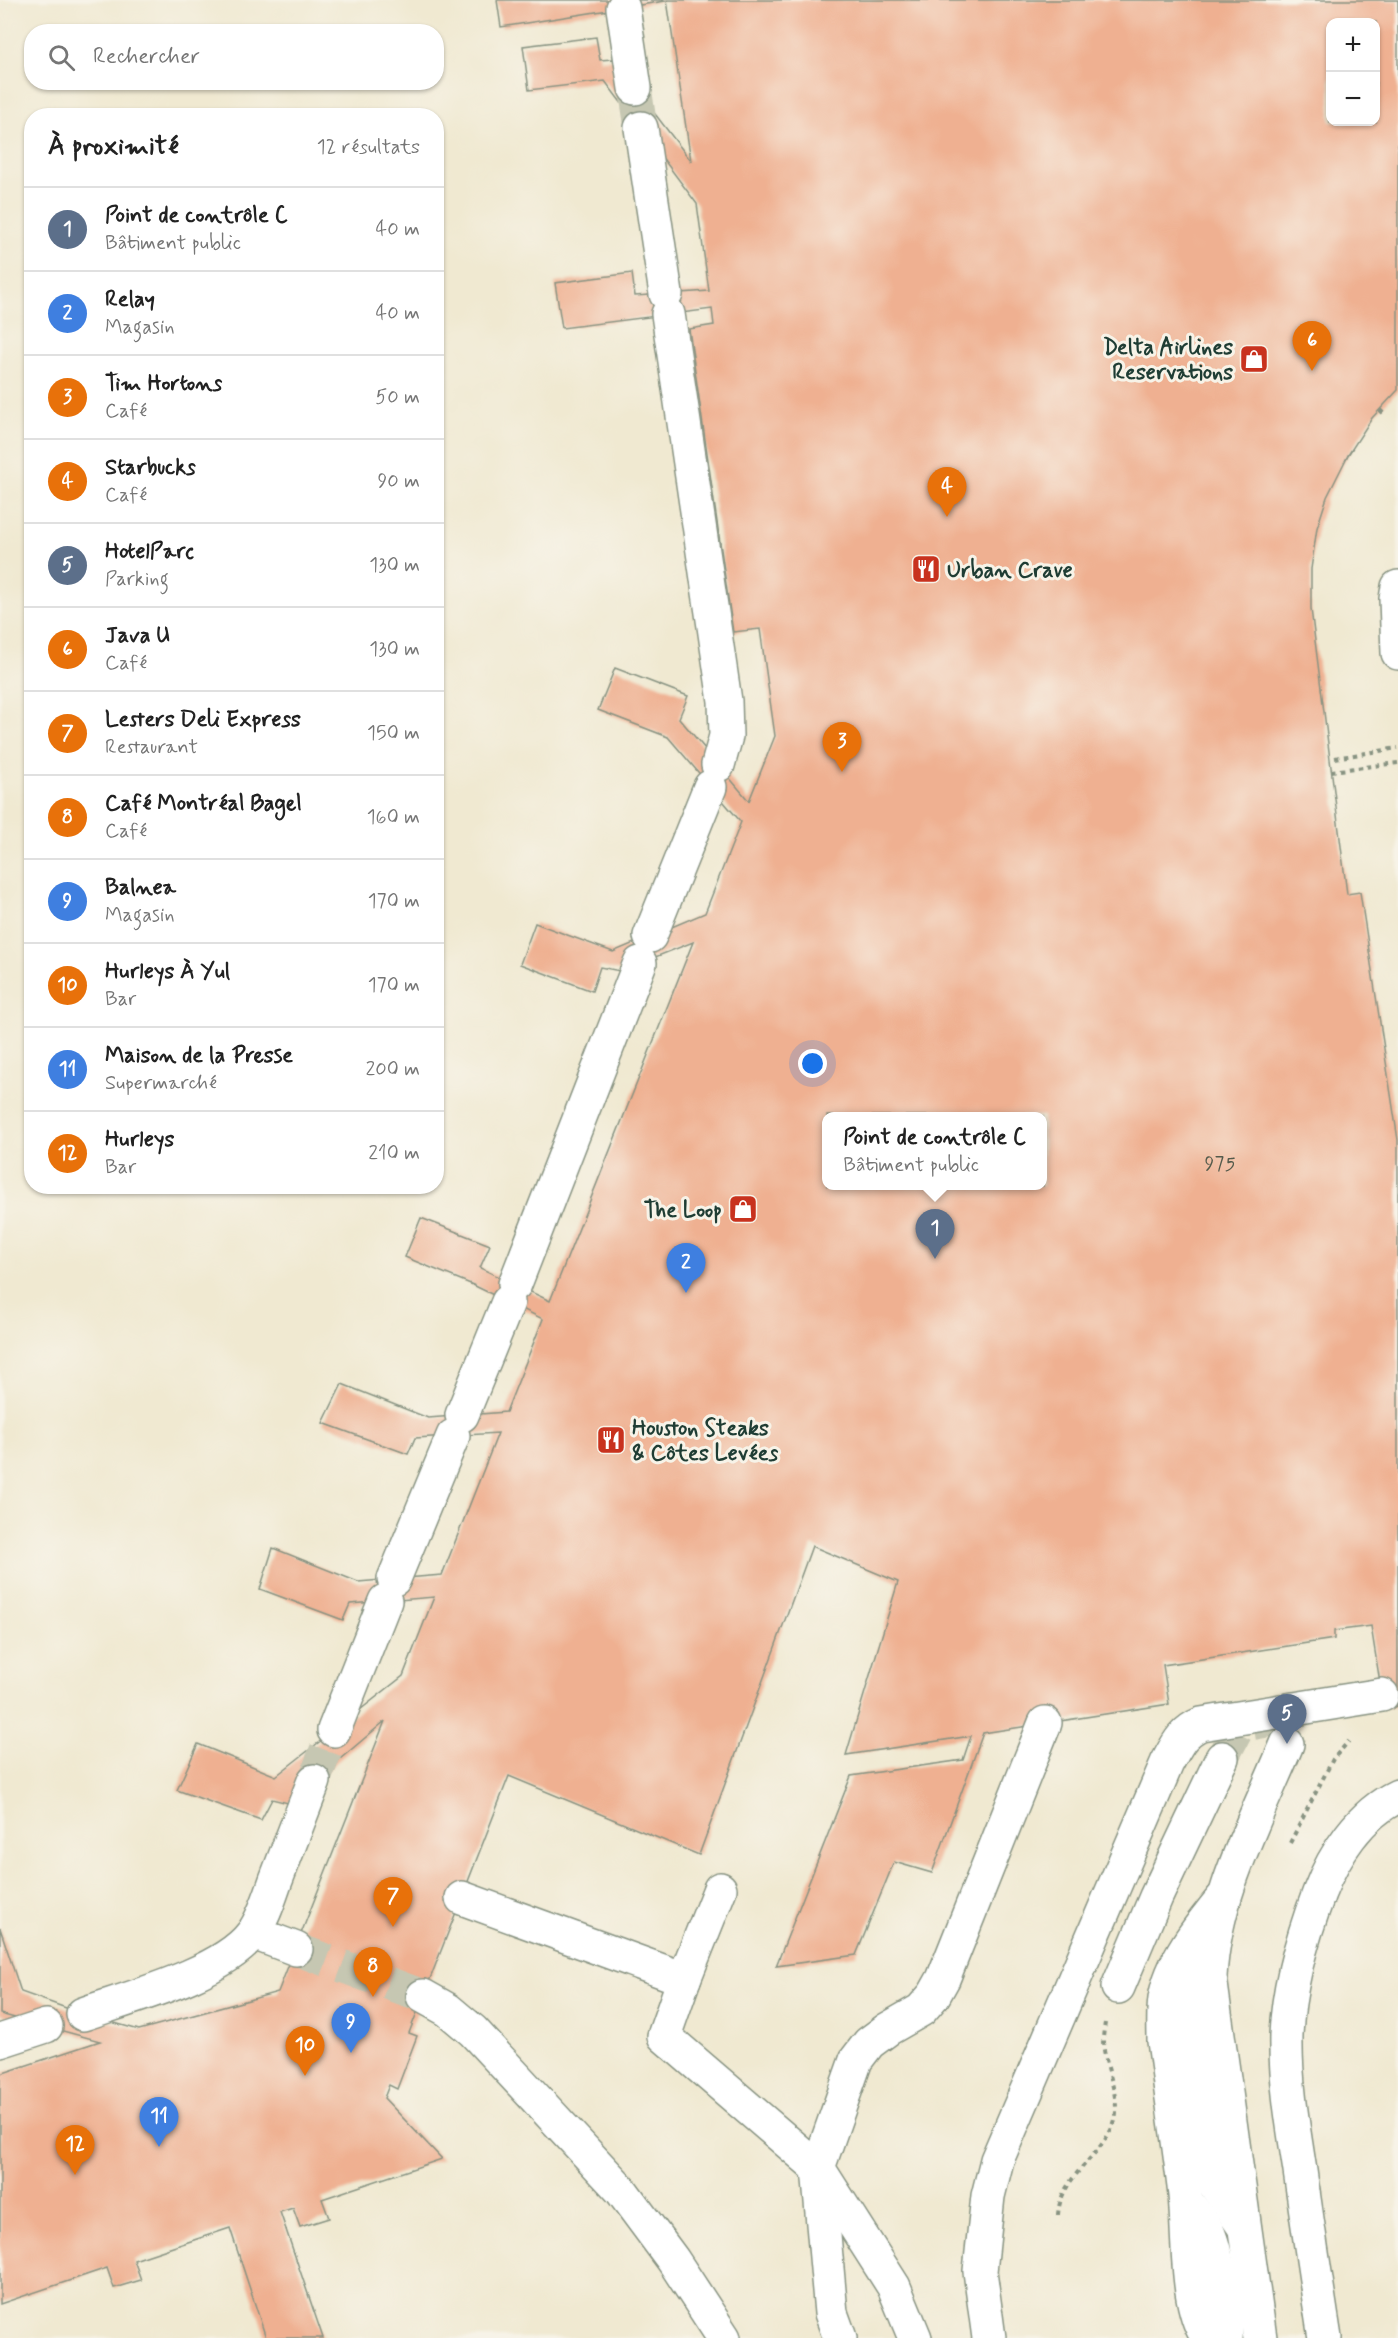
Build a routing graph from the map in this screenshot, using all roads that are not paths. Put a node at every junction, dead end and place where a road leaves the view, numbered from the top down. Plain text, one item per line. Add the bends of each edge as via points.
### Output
1 (623, 8) dead end
2 (635, 88) tunnel mouth
3 (641, 128) tunnel mouth
4 (1398, 587) edge
5 (1398, 653) edge
6 (1382, 1695) dead end
7 (1045, 1723) dead end
8 (334, 1730) tunnel mouth
9 (1287, 1744) tunnel mouth
10 (1222, 1758) tunnel mouth
11 (314, 1781) tunnel mouth
12 (1398, 1796) edge
13 (720, 1889) dead end
14 (462, 1898) dead end
15 (1223, 1898) junction
16 (254, 1933) junction
17 (296, 1949) tunnel mouth
18 (684, 1979) junction
19 (1118, 1987) dead end
20 (423, 1996) tunnel mouth
21 (83, 2014) dead end
22 (46, 2026) dead end
23 (0, 2041) edge
24 (818, 2168) junction
25 (1185, 2199) junction
26 (724, 2338) edge
27 (840, 2338) edge
28 (915, 2338) edge
29 (989, 2338) edge
30 (1208, 2338) edge
31 (1226, 2338) edge
32 (1260, 2338) edge
33 (1324, 2338) edge

1 - 2 street
3 - 8 street via 725,700 726,736 714,776 511,1293
4 - 5 street
6 - 29 street via 1201,1724 1180,1737 997,2160 988,2196 980,2271
7 - 24 street via 943,1979 921,2010 879,2036 856,2060
9 - 15 street
10 - 19 street
11 - 16 street
12 - 33 street via 1372,1812 1338,1853 1310,1917 1290,1999 1286,2034 1289,2102
13 - 18 street
14 - 18 street
15 - 25 street via 1192,1935 1166,1998 1164,2041
15 - 32 street via 1210,1977
16 - 17 street
16 - 21 street via 205,1969
18 - 24 street via 664,2036
20 - 26 street via 473,2031 621,2190 674,2259
22 - 23 street
24 - 27 street via 831,2313
24 - 28 street via 894,2287
25 - 30 street via 1198,2319
25 - 31 street via 1214,2248

